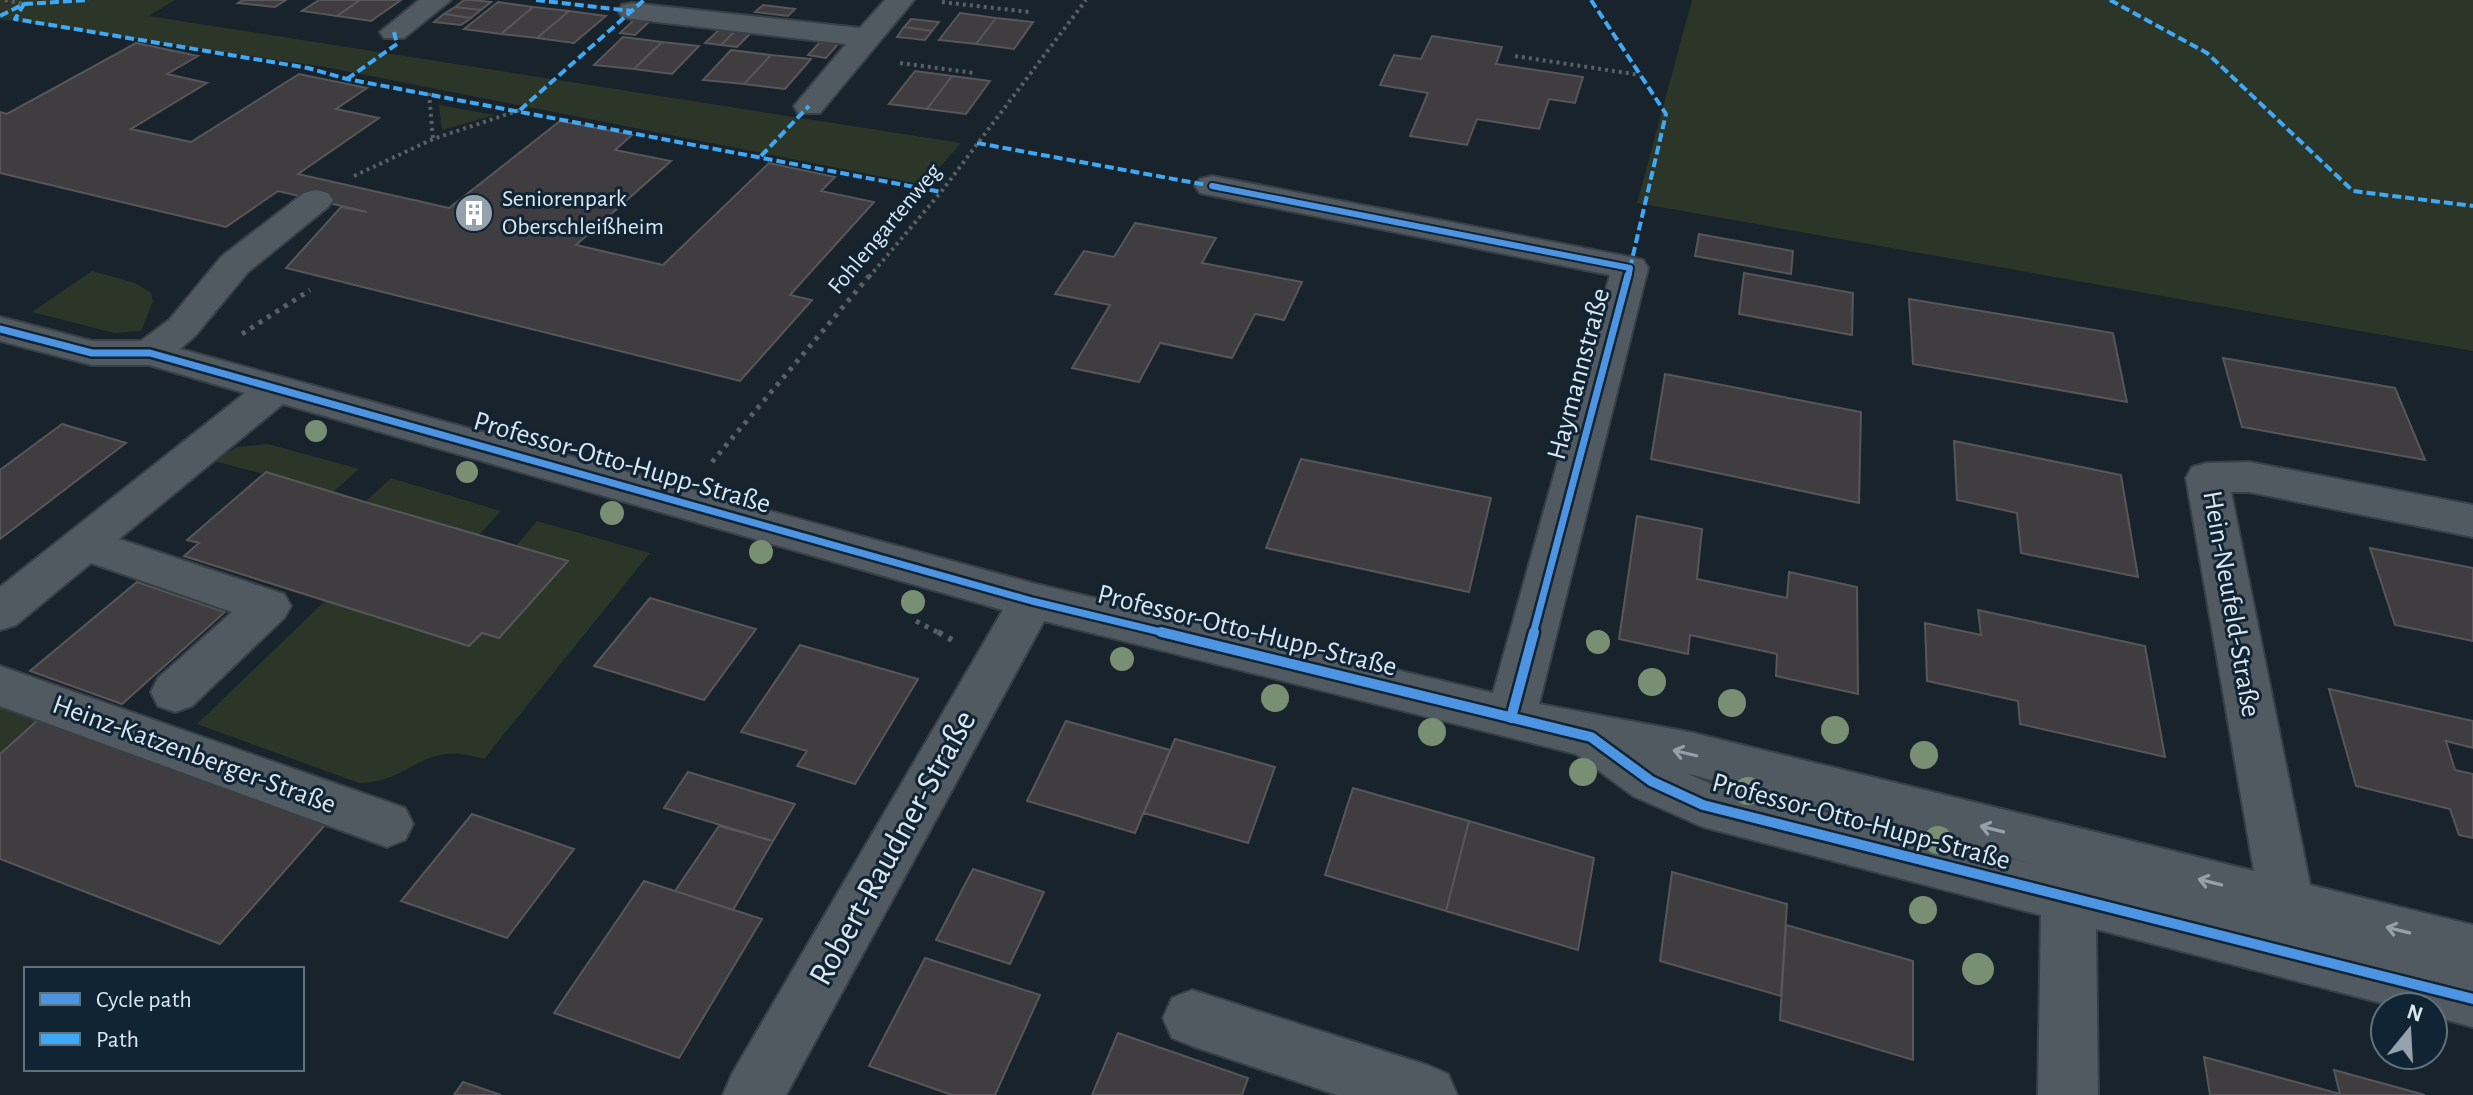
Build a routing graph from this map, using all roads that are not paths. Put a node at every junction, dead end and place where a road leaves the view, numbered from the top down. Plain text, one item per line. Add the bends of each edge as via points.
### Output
1 (437, 0) edge
2 (813, 0) edge
3 (900, 0) edge
4 (632, 11) dead end
5 (786, 27) junction
6 (394, 32) dead end
7 (860, 48) junction
8 (809, 106) dead end
9 (1212, 186) dead end
10 (316, 200) dead end
11 (0, 329) edge
12 (150, 353) junction
13 (277, 388) junction
14 (2473, 521) edge
15 (84, 544) junction
16 (1032, 601) junction
17 (0, 612) edge
18 (0, 686) edge
19 (175, 692) dead end
20 (1511, 718) junction
21 (387, 824) dead end
22 (2068, 873) junction
23 (2286, 901) junction
24 (2473, 951) edge
25 (2473, 999) edge
26 (1192, 1018) dead end
27 (753, 1095) edge
28 (1427, 1095) edge
29 (2068, 1095) edge

1 - 6 street
2 - 5 street
3 - 7 street
4 - 5 street
5 - 7 street
7 - 8 street
9 - 20 street, Haymannstraße via 1630,268
10 - 12 street via 235,264 182,328
11 - 12 street, Professor-Otto-Hupp-Straße via 92,353
12 - 13 street, Professor-Otto-Hupp-Straße
13 - 15 street
13 - 16 street, Professor-Otto-Hupp-Straße
14 - 23 street, Hein-Neufeld-Straße via 2249,477 2207,478
15 - 17 street
15 - 19 street via 268,606
16 - 20 street, Professor-Otto-Hupp-Straße
16 - 27 street, Robert-Raudner-Straße
18 - 21 street, Heinz-Katzenberger-Straße
20 - 22 street, Professor-Otto-Hupp-Straße via 1689,753
23 -> 22 street, Professor-Otto-Hupp-Straße
22 - 25 street, Professor-Otto-Hupp-Straße
22 - 29 street
24 -> 23 street, Professor-Otto-Hupp-Straße
26 - 28 street

